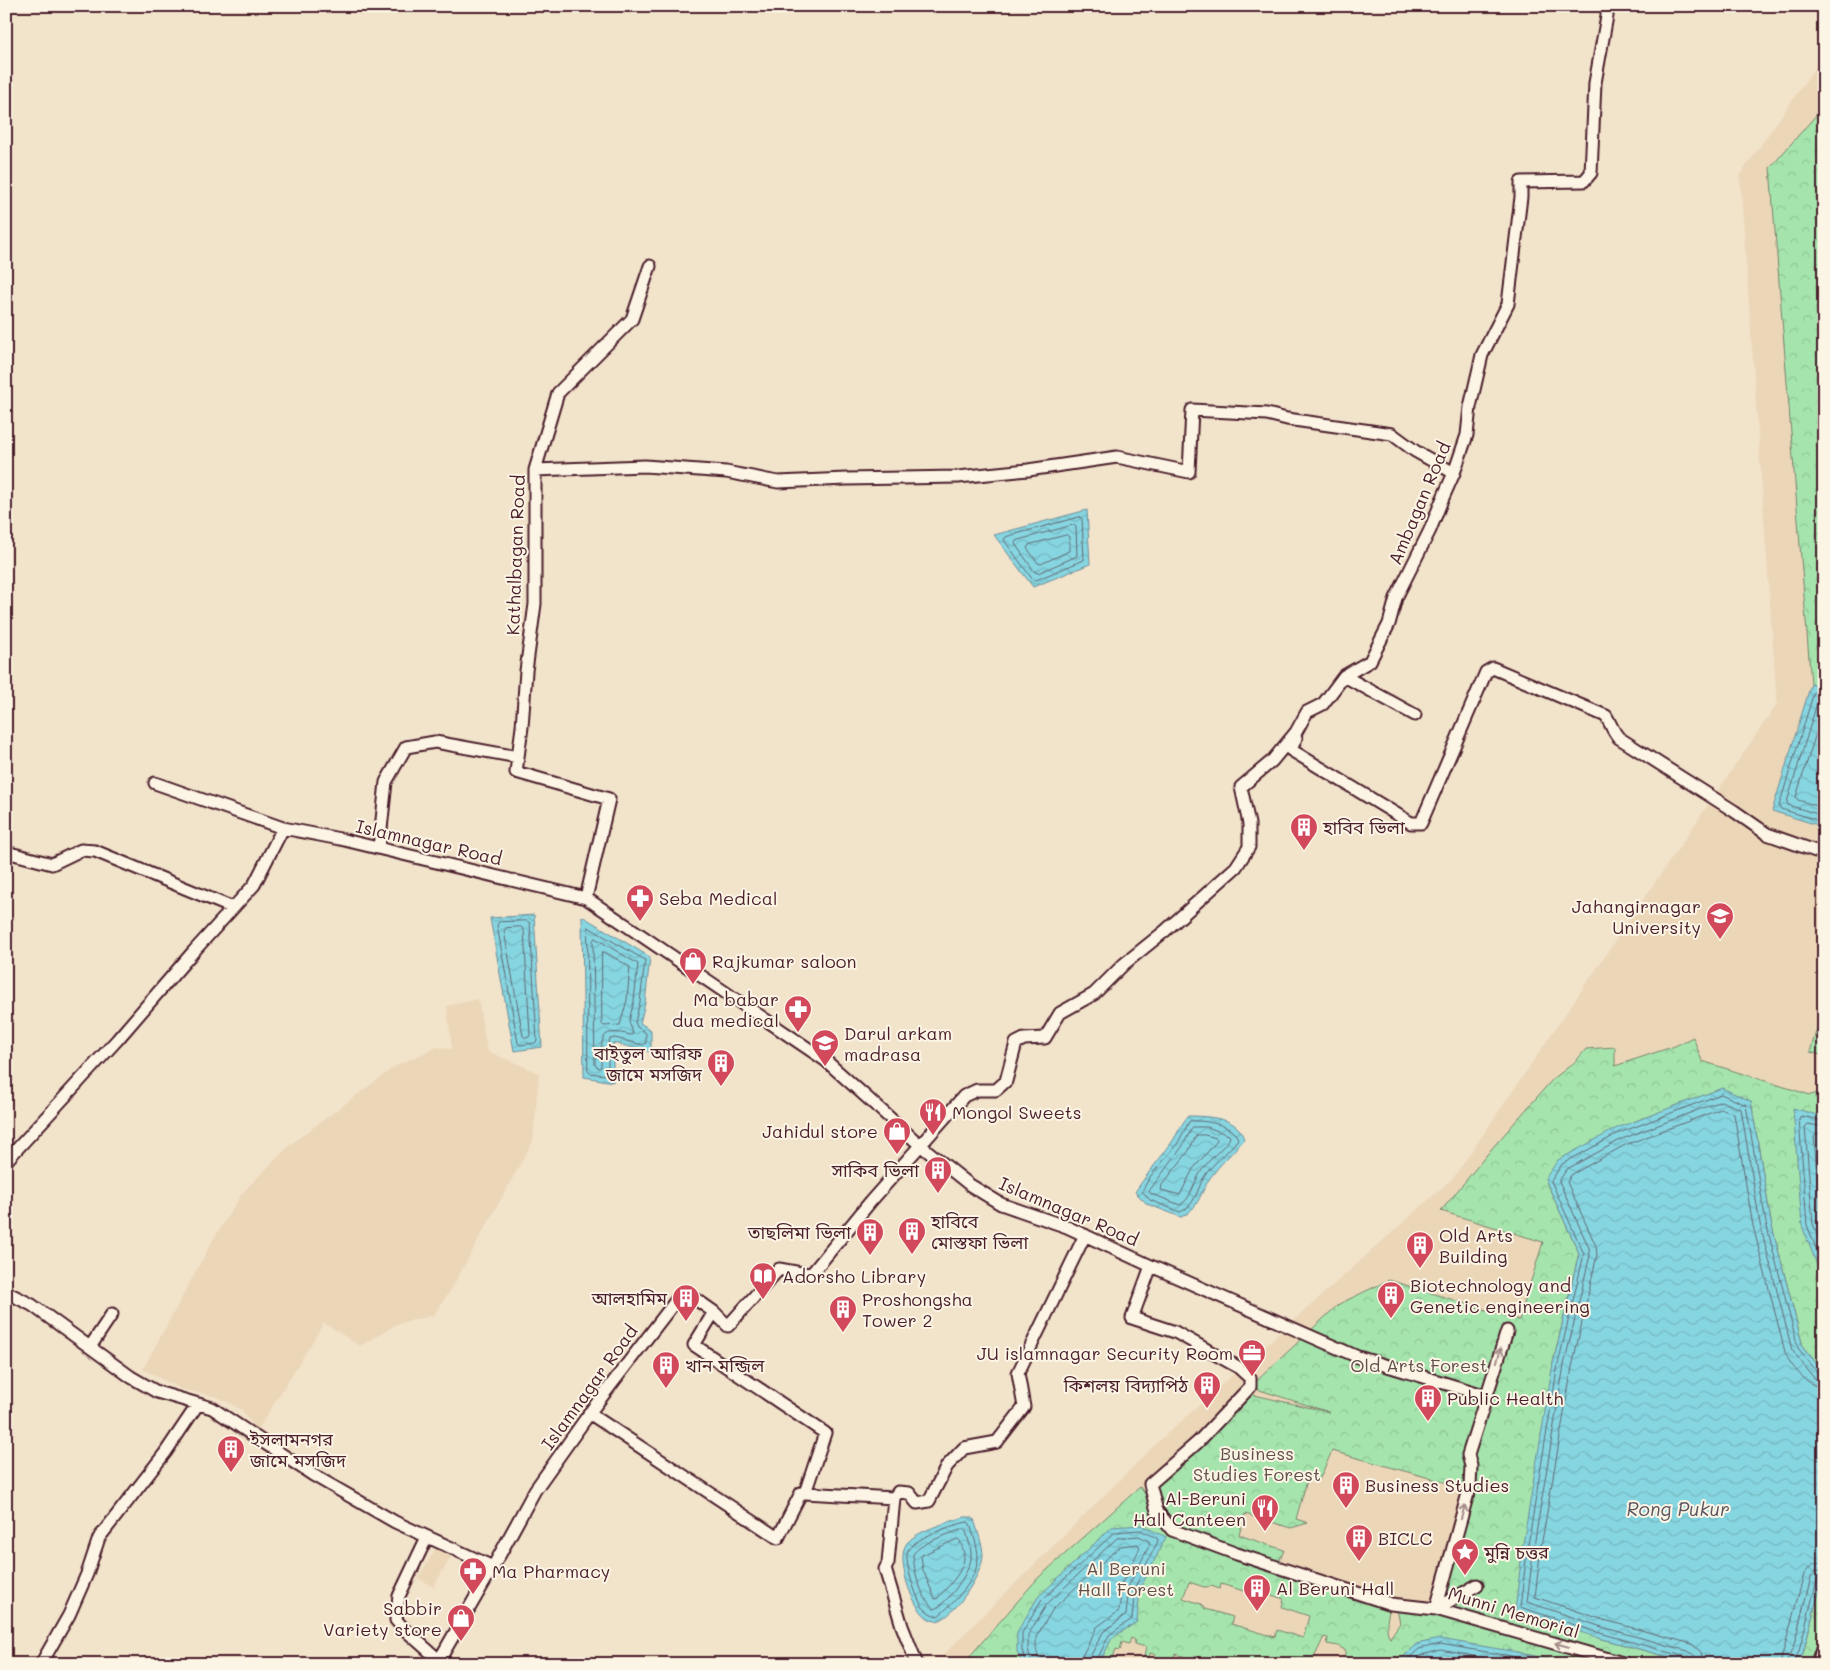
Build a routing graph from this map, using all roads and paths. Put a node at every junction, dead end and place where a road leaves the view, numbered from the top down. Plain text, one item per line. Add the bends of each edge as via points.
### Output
1 (1607, 6) edge
2 (650, 266) dead end
3 (535, 470) junction
4 (1454, 473) junction
5 (1344, 676) junction
6 (1415, 716) dead end
7 (1302, 722) junction
8 (518, 758) junction
9 (155, 783) dead end
10 (283, 828) junction
11 (379, 848) junction
12 (6, 852) edge
13 (1824, 854) edge
14 (1236, 867) joint
15 (586, 898) junction
16 (233, 908) junction
17 (920, 1145) junction
18 (6, 1161) edge
19 (1084, 1235) junction
20 (1151, 1266) junction
21 (6, 1292) edge
22 (714, 1312) junction
23 (112, 1314) dead end
24 (1507, 1331) dead end
25 (90, 1347) junction
26 (1486, 1396) junction
27 (198, 1404) junction
28 (589, 1413) junction
29 (805, 1493) junction
30 (894, 1498) junction
31 (427, 1537) junction
32 (493, 1567) junction
33 (1477, 1586) dead end
34 (1436, 1609) junction
35 (1824, 1650) edge
36 (438, 1662) edge
37 (41, 1664) edge
38 (916, 1664) edge
39 (1626, 1664) edge
40 (1820, 1664) edge

1 - 4 street, Ambagan Road via 1595,83 1591,173 1584,181 1521,182 1508,304 1482,355 1467,435
2 - 3 street, Kathalbagan Road via 632,319 558,393
3 - 4 street via 645,466 726,472 778,482 958,477 1117,457 1190,472 1192,410 1267,414 1392,434
3 - 8 street, Kathalbagan Road via 535,604
4 - 5 street, Ambagan Road via 1370,661
5 - 6 street
5 - 7 street, Ambagan Road via 1323,704 1307,712
7 - 13 street via 1291,750 1411,823 1421,823 1486,672 1493,668 1606,716 1620,738 1767,834
7 - 14 street, Ambagan Road via 1272,762 1241,788 1249,824 1249,848
8 - 11 street via 434,742 406,747 386,782
8 - 15 street via 516,772 610,798
9 - 10 street, Islamnagar Road
10 - 11 street, Islamnagar Road
10 - 16 street via 254,885
11 - 15 street, Islamnagar Road
12 - 16 street via 52,864 81,850 95,850
14 - 17 street, Islamnagar Road via 1094,994 1060,1013 1045,1038 1024,1039 1016,1043 1006,1081 996,1090 977,1090 964,1096
15 - 17 street, Islamnagar Road via 825,1060
16 - 18 street
17 - 19 street, Islamnagar Road via 970,1185 1001,1204
17 - 22 street, Islamnagar Road via 813,1272 807,1274 779,1269 728,1326
19 - 20 street, Islamnagar Road
19 - 30 street via 1018,1374 1024,1407 997,1442 964,1448 947,1466 929,1501 918,1503 909,1493 898,1492
20 - 26 street via 1358,1357
20 - 34 street, Islamnagar Road via 1132,1318 1175,1332 1238,1367 1250,1378 1250,1387 1198,1442 1150,1484 1157,1510 1172,1530 1391,1604
21 - 25 street via 32,1305
22 - 28 street, Islamnagar Road via 687,1293 681,1294
22 - 29 street via 694,1345 826,1433
23 - 25 street
26 -> 24 street, Munni Memorial
25 - 27 street via 157,1392
34 -> 26 street, Munni Memorial via 1470,1486 1468,1456
27 - 31 street via 230,1419 313,1475
27 - 37 street via 165,1453 99,1538 69,1615
28 - 29 street via 778,1538 800,1494
28 - 32 street, Islamnagar Road via 535,1490
29 - 30 street
30 - 38 street via 885,1569
31 - 32 street
31 - 36 street via 399,1596 396,1620
32 - 36 street, Islamnagar Road
33 - 34 street
39 -> 34 street, Munni Memorial
35 - 40 street

